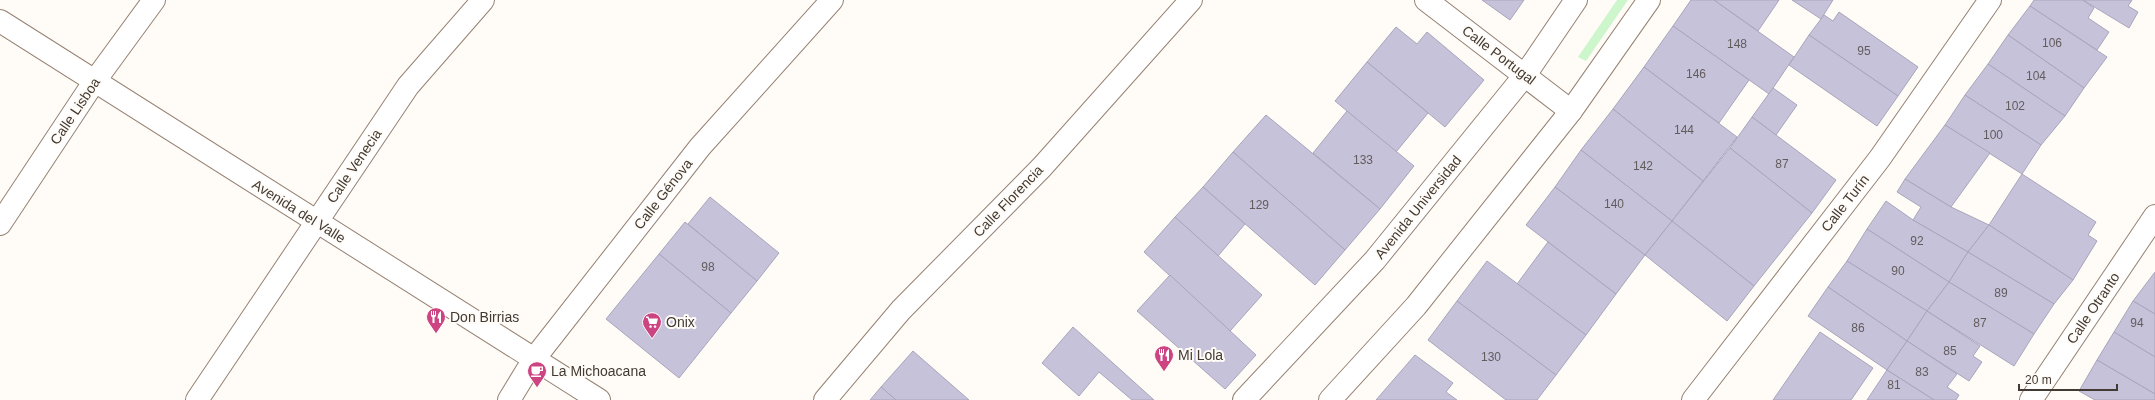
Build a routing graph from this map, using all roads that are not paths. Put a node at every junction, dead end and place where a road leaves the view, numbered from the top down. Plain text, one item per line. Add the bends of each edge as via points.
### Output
1 (154, 0) edge
2 (483, 0) edge
3 (832, 0) edge
4 (1191, 0) edge
5 (1426, 0) edge
6 (1576, 0) edge
7 (1649, 0) edge
8 (1990, 0) edge
9 (0, 22) edge
10 (1525, 75) junction
11 (94, 82) junction
12 (1571, 111) junction
13 (2155, 216) edge
14 (316, 222) junction
15 (0, 224) edge
16 (534, 359) junction
17 (197, 400) edge
18 (509, 400) edge
19 (599, 400) edge
20 (825, 400) edge
21 (1244, 400) edge
22 (1330, 400) edge
23 (1693, 400) edge
24 (2031, 400) edge

1 - 11 street, Calle Lisboa
2 - 14 street, Calle Venecia via 408,86
3 - 16 street, Calle Génova via 700,147
4 - 20 street, Calle Florencia via 1042,166 901,310
5 - 10 street, Calle Portugal
6 - 10 street, Avenida Universidad
7 - 12 street
8 - 23 street, Calle Turín via 1880,158
9 - 11 street, Avenida del Valle
10 - 12 street, Calle Portugal
10 - 21 street, Avenida Universidad via 1375,260
11 - 14 street, Avenida del Valle
11 - 15 street, Calle Lisboa
12 - 22 street via 1416,306
13 - 24 street, Calle Otranto
14 - 16 street, Avenida del Valle
14 - 17 street, Calle Venecia
16 - 18 street, Calle Génova
16 - 19 street, Avenida del Valle

